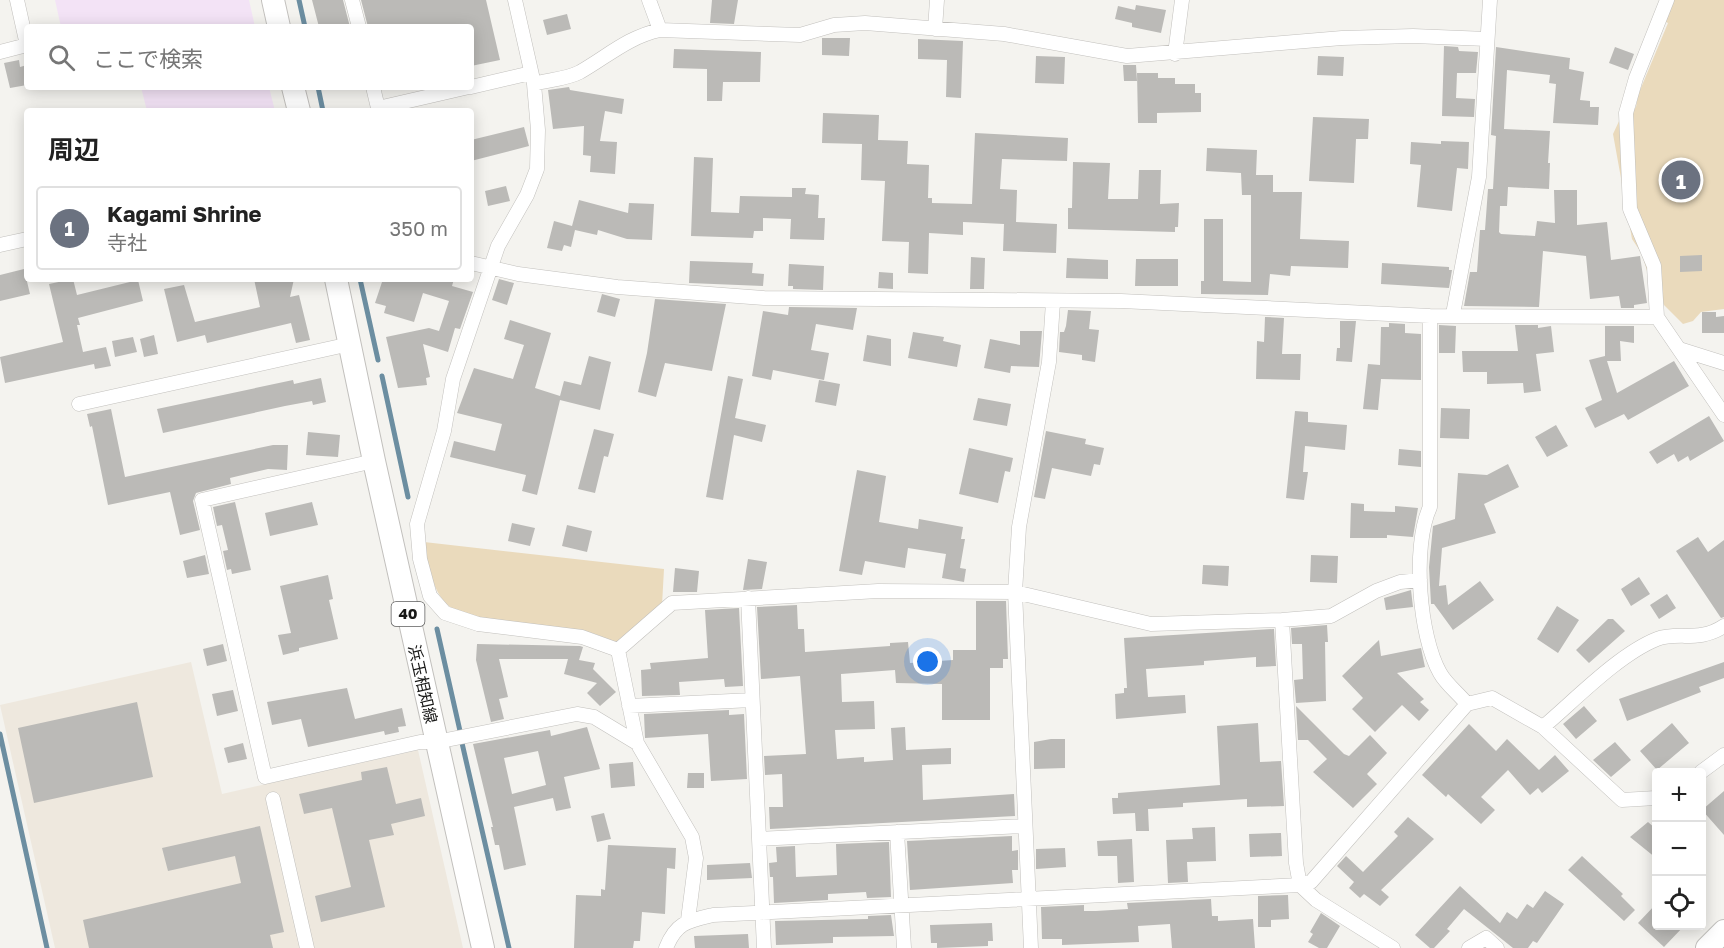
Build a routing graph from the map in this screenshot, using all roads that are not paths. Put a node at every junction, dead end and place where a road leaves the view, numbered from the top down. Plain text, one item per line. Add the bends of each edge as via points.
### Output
1 (16, 0) edge
2 (273, 0) edge
3 (352, 0) edge
4 (515, 0) edge
5 (649, 0) edge
6 (937, 0) edge
7 (1182, 0) edge
8 (1490, 0) edge
9 (1667, 0) edge
10 (278, 24) edge
11 (358, 24) edge
12 (935, 28) junction
13 (660, 30) junction
14 (24, 33) edge
15 (1487, 39) junction
16 (24, 46) edge
17 (0, 52) edge
18 (1175, 54) junction
19 (532, 79) junction
20 (474, 86) edge
21 (294, 90) edge
22 (374, 90) edge
23 (457, 90) edge
24 (298, 108) edge
25 (378, 108) edge
26 (378, 108) edge
27 (24, 240) edge
28 (0, 245) edge
29 (474, 264) edge
30 (491, 269) junction
31 (337, 282) edge
32 (1053, 302) junction
33 (1453, 314) junction
34 (1430, 316) junction
35 (1657, 317) junction
36 (350, 344) junction
37 (1679, 348) junction
38 (1724, 363) edge
39 (79, 404) dead end
40 (1724, 415) edge
41 (374, 461) junction
42 (1420, 580) junction
43 (1015, 592) junction
44 (748, 598) junction
45 (1282, 620) junction
46 (1724, 626) edge
47 (618, 650) junction
48 (752, 700) junction
49 (1467, 704) junction
50 (629, 706) junction
51 (1543, 727) junction
52 (436, 742) junction
53 (637, 743) junction
54 (1724, 755) edge
55 (1706, 768) edge
56 (1652, 798) edge
57 (273, 799) dead end
58 (1025, 826) junction
59 (897, 832) junction
60 (759, 839) junction
61 (1300, 885) junction
62 (1029, 897) junction
63 (901, 904) junction
64 (763, 912) junction
65 (688, 920) junction
66 (1724, 931) edge
67 (307, 948) edge
68 (483, 948) edge
69 (666, 948) edge
70 (764, 948) edge
71 (904, 948) edge
72 (1031, 948) edge
73 (1393, 948) edge
74 (1469, 948) edge
75 (1497, 948) edge
76 (1707, 948) edge

1 - 14 street
2 - 10 main road
3 - 11 street
4 - 19 street
5 - 13 street
6 - 12 street
7 - 18 street
8 - 15 street
9 - 35 street via 1626,113 1630,209 1654,266
12 - 13 street via 866,23 834,25 800,35
12 - 18 street via 1004,34 1127,56
13 - 19 street via 622,44 578,73
15 - 18 street via 1342,38
15 - 33 street via 1479,177
16 - 17 street
19 - 20 street
19 - 30 street via 538,130 537,169 498,246
21 - 24 main road
22 - 26 street
23 - 25 street
27 - 28 street
29 - 30 street
30 - 32 street via 617,287 764,298
30 - 47 street via 453,379 444,431 417,524 420,559 430,596 445,613 478,624 582,637
31 - 36 main road, 浜玉相知線 / 40
32 - 34 street via 1121,301
32 - 43 street via 1049,362 1019,527
33 - 34 street
33 - 35 street
34 - 42 street via 1430,507 1424,521
35 - 37 street
36 - 39 street
36 - 41 main road, 浜玉相知線 / 40
37 - 38 street
37 - 40 street
41 - 52 main road, 浜玉相知線 / 40
41 - 52 street via 202,500 204,511 265,777 420,742
42 - 45 street via 1400,582 1377,591 1331,616
42 - 49 street via 1428,639 1440,673
43 - 44 street via 878,591
43 - 45 street via 1151,624
43 - 58 street
44 - 47 street via 672,603
44 - 48 street
45 - 61 street
46 - 51 street via 1689,638 1659,638 1633,651
47 - 50 street
48 - 50 street
48 - 60 street
49 - 51 street via 1492,698
49 - 61 street via 1311,882
50 - 53 street
51 - 56 street via 1622,800
52 - 53 street via 577,714 594,717
52 - 68 main road, 浜玉相知線 / 40
53 - 65 street via 692,837 696,858
54 - 55 street
57 - 67 street
58 - 59 street
58 - 62 street
59 - 60 street
59 - 63 street
60 - 64 street
61 - 62 street
61 - 73 street via 1316,900
62 - 63 street
62 - 72 street
63 - 64 street
63 - 71 street
64 - 65 street
64 - 70 street
65 - 69 street via 672,932
66 - 76 main road
74 - 75 street via 1486,938

